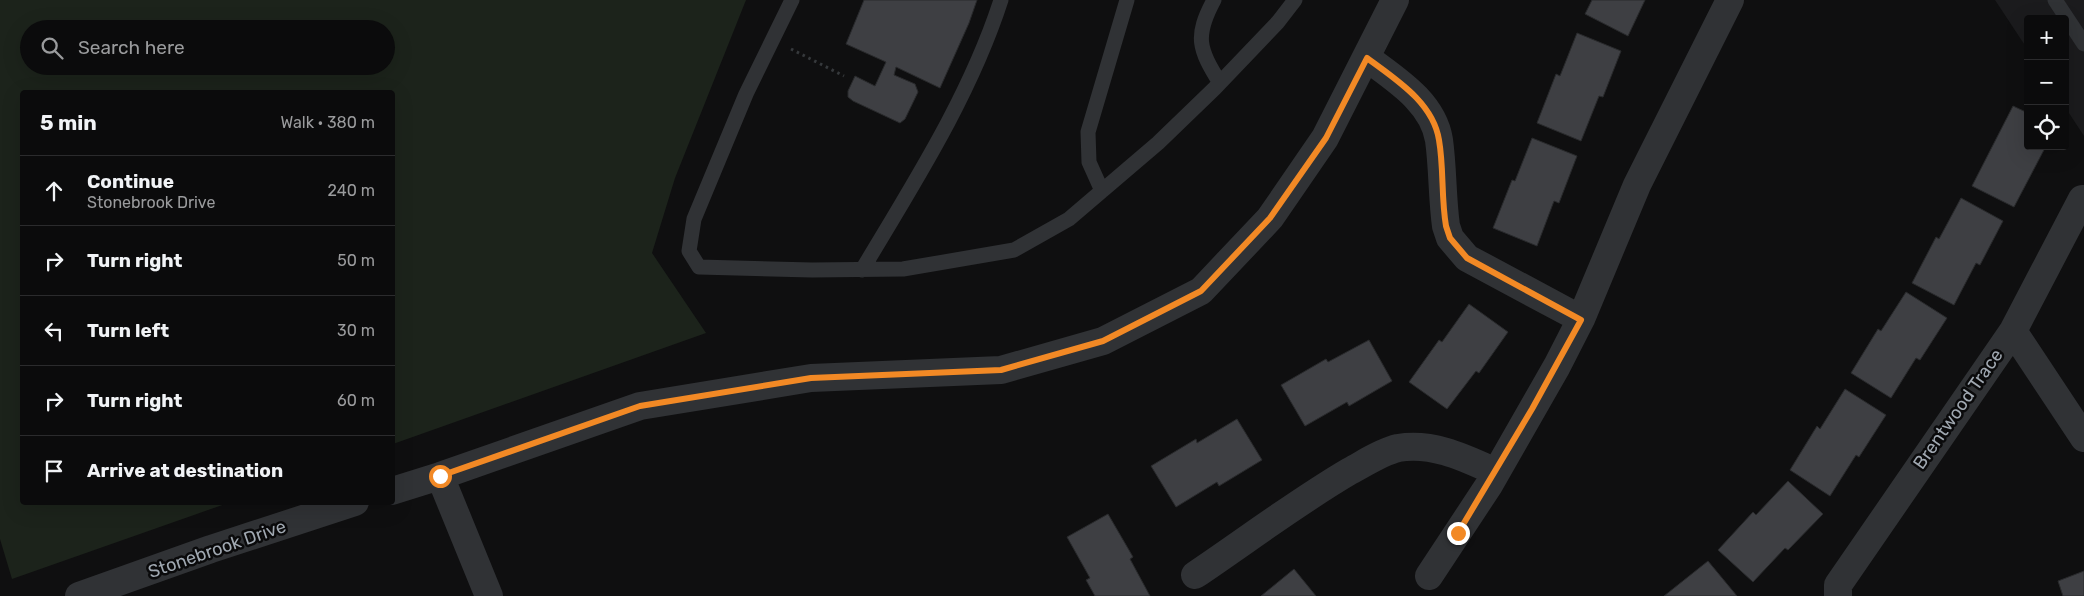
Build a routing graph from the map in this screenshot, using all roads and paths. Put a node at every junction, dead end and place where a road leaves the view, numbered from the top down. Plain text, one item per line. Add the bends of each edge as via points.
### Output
1 (792, 0) edge
2 (1002, 0) edge
3 (1127, 0) edge
4 (1214, 0) edge
5 (1295, 0) edge
6 (1396, 0) edge
7 (1730, 0) edge
8 (2055, 0) edge
9 (773, 40) junction
10 (2084, 44) edge
11 (1367, 58) junction
12 (844, 76) dead end
13 (1220, 83) junction
14 (1102, 191) junction
15 (2082, 199) dead end
16 (862, 270) junction
17 (1581, 320) junction
18 (2013, 331) junction
19 (2084, 438) edge
20 (1496, 472) junction
21 (440, 476) junction
22 (395, 489) edge
23 (346, 505) edge
24 (1196, 574) dead end
25 (1429, 576) dead end
26 (119, 589) edge
27 (1834, 592) edge
28 (79, 596) edge
29 (489, 596) edge

1 - 9 lane
2 - 16 lane via 969,81 927,162
3 - 14 lane via 1088,132 1089,162
4 - 13 lane via 1203,25 1202,47
5 - 13 lane
6 - 11 street
7 - 17 street via 1637,185
8 - 10 lane
9 - 12 path
9 - 16 lane via 746,94 694,218 689,251 700,267
11 - 17 street via 1406,88 1423,105 1434,123 1439,138 1446,226 1458,250 1481,267
11 - 21 street via 1326,138 1270,218 1201,291 1103,341 1001,370 811,378 640,406
13 - 14 lane
14 - 16 lane via 1069,219 1014,250 903,269
15 - 18 street
17 - 20 street
18 - 19 street, Brentwood Trace
18 - 27 street, Brentwood Trace
20 - 24 street via 1440,449 1399,448 1387,451 1334,480
20 - 25 street
21 - 22 street
21 - 29 street
23 - 26 street, Stonebrook Drive via 211,549
26 - 28 street, Stonebrook Drive

